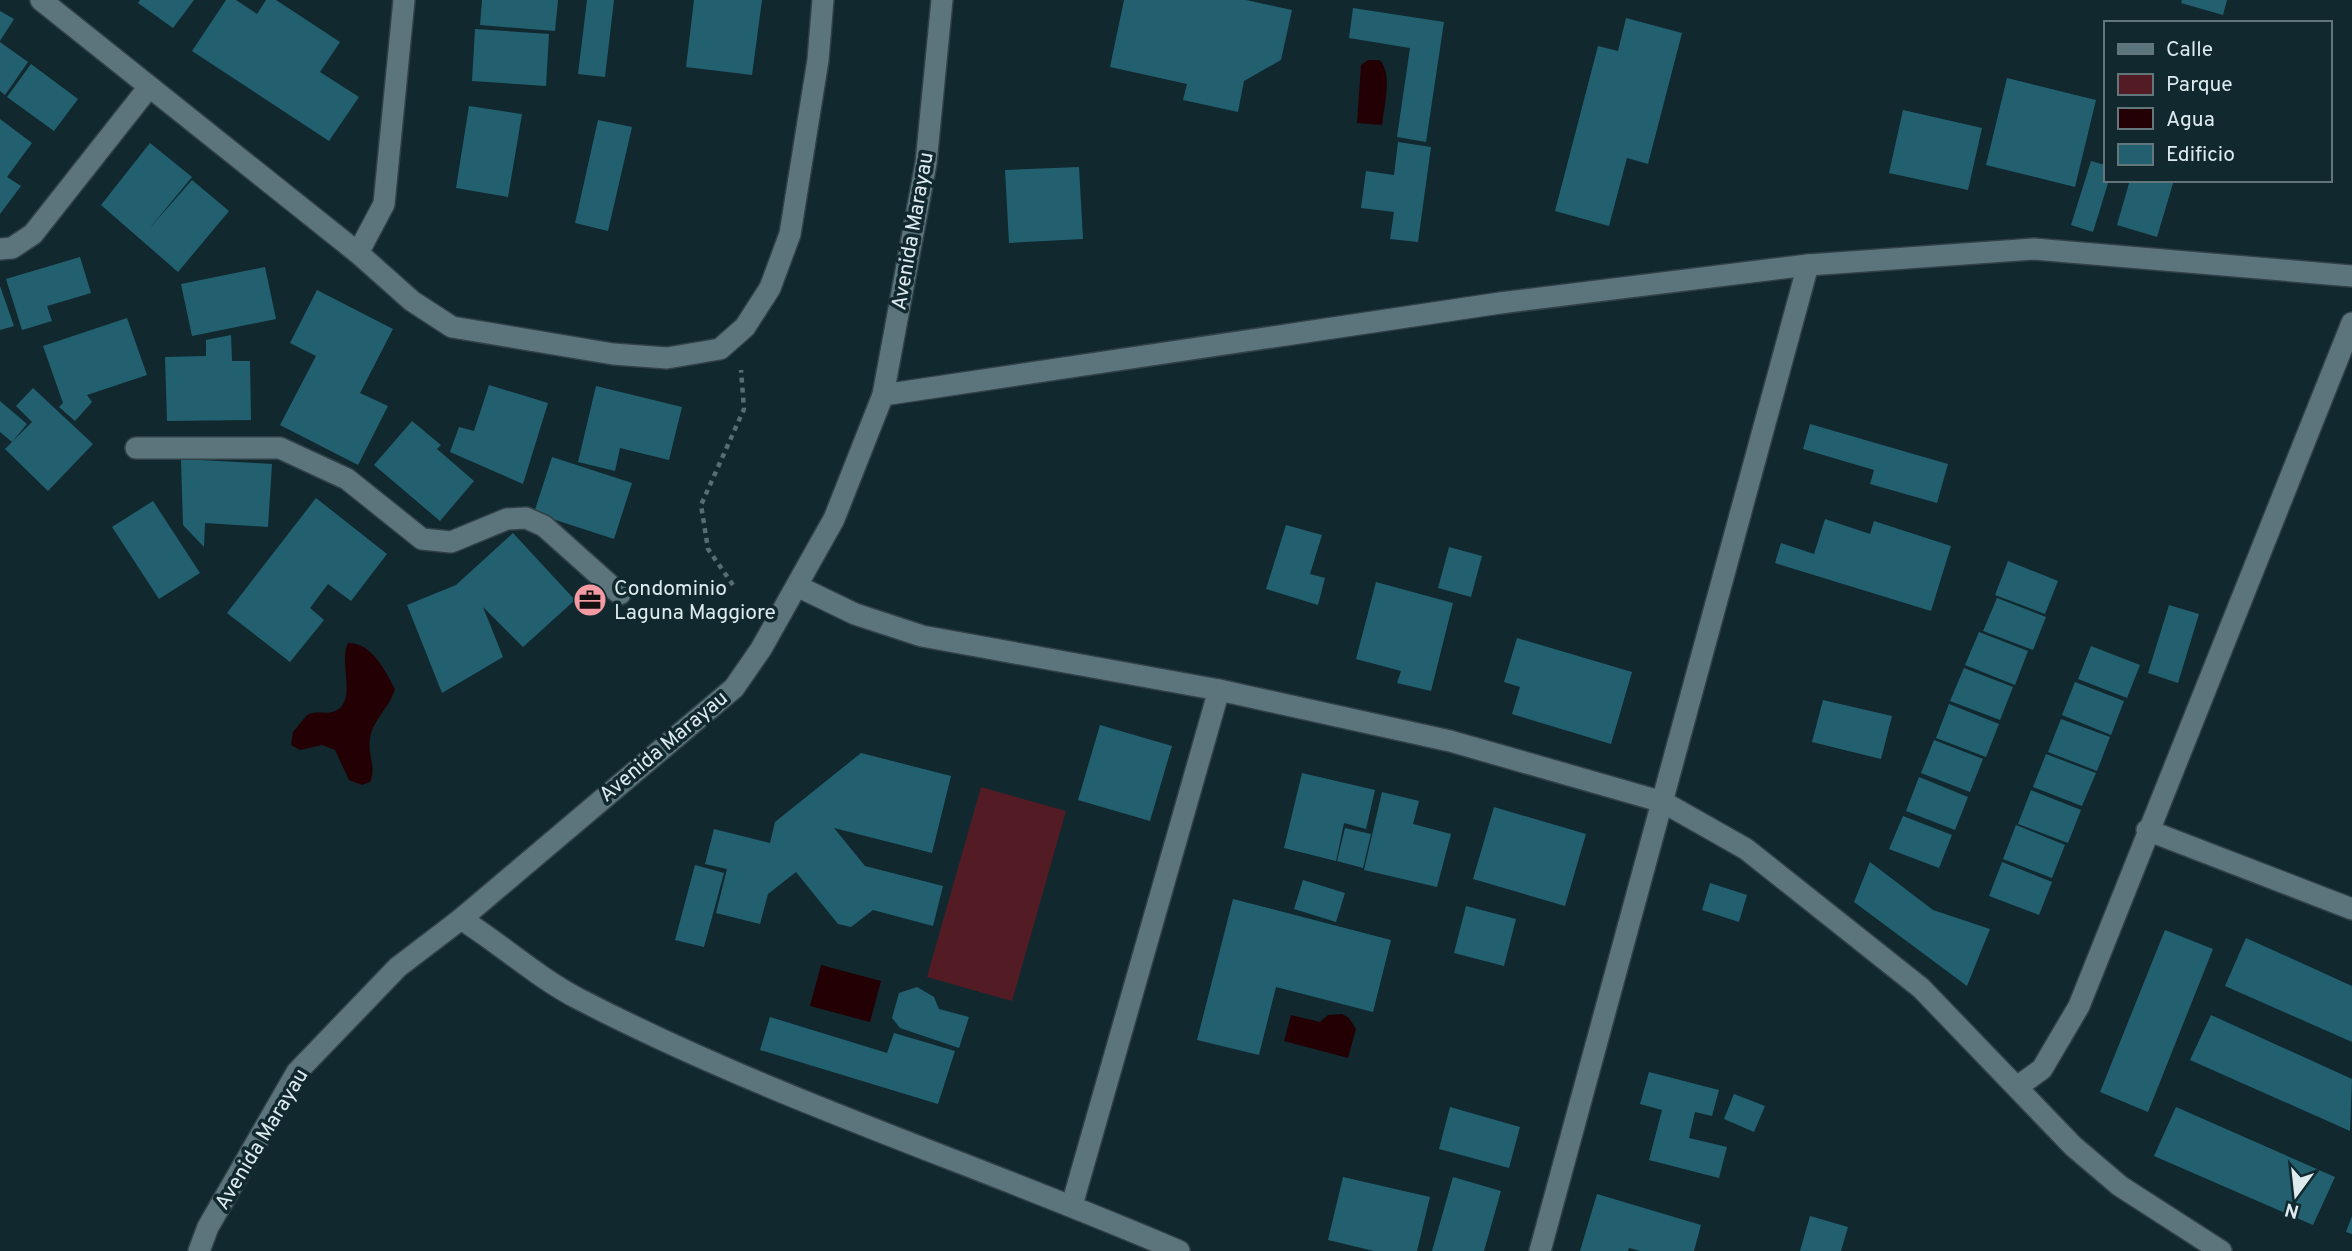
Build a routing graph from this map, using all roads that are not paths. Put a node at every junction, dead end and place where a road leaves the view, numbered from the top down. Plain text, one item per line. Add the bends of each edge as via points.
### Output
1 (41, 0) edge
2 (404, 0) edge
3 (823, 0) edge
4 (942, 0) edge
5 (149, 87) junction
6 (0, 249) edge
7 (358, 253) junction
8 (1808, 265) junction
9 (2352, 276) edge
10 (2352, 323) edge
11 (883, 395) junction
12 (136, 448) dead end
13 (797, 586) junction
14 (620, 594) dead end
15 (1219, 690) junction
16 (1663, 802) junction
17 (2147, 830) junction
18 (2352, 909) edge
19 (461, 919) junction
20 (2018, 1087) junction
21 (1072, 1205) junction
22 (199, 1251) edge
23 (1179, 1251) edge
24 (1539, 1251) edge
25 (2221, 1251) edge

1 - 5 street
2 - 7 street via 384,204
3 - 7 street via 790,234 770,288 745,327 720,348 667,358 613,354 452,327 412,301
4 - 11 street, Avenida Marayau via 926,163
5 - 6 street via 33,234 12,248
5 - 7 street
8 - 9 street via 2034,249
8 - 11 street via 1500,303
8 - 16 street
10 - 17 street
11 - 13 street, Avenida Marayau via 834,519
12 - 14 street via 280,448 347,480 422,539 451,542 507,519 526,518 544,526
13 - 15 street via 855,614 922,636
13 - 19 street, Avenida Marayau via 734,688
15 - 16 street via 1450,741
15 - 21 street
16 - 20 street via 1746,849 1921,988
16 - 24 street
17 - 18 street
17 - 20 street via 2079,1006 2042,1069
19 - 21 street via 577,998 805,1102
19 - 22 street, Avenida Marayau via 398,967 297,1072 208,1227
20 - 25 street via 2073,1146 2120,1186
21 - 23 street

